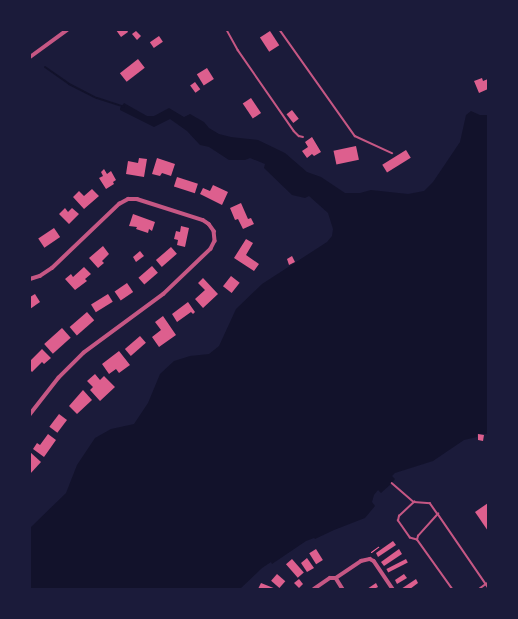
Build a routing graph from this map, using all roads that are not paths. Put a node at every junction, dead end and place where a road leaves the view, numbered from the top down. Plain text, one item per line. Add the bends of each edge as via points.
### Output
1 (67, 30) edge
2 (227, 30) edge
3 (280, 30) edge
4 (30, 57) edge
5 (303, 137) dead end
6 (392, 153) dead end
7 (30, 279) edge
8 (30, 415) edge
9 (392, 483) dead end
10 (414, 502) junction
11 (438, 514) junction
12 (417, 540) junction
13 (336, 578) junction
14 (486, 584) junction
15 (488, 587) edge
16 (314, 589) edge
17 (343, 589) edge
18 (393, 589) edge
19 (452, 589) edge
20 (480, 589) edge

1 - 4 street
2 - 5 lane via 294,130
3 - 6 lane via 355,136
7 - 8 street via 52,268 119,204 128,199 137,199 203,220 214,231 215,240 211,249 164,294 84,353 59,378
9 - 10 lane
10 - 11 lane via 430,503
10 - 12 lane via 399,516 398,522 410,538
11 - 12 lane
11 - 14 lane
12 - 19 lane
13 - 16 street via 330,578
13 - 17 street
13 - 18 street via 361,561 370,559
14 - 15 lane
14 - 20 lane

